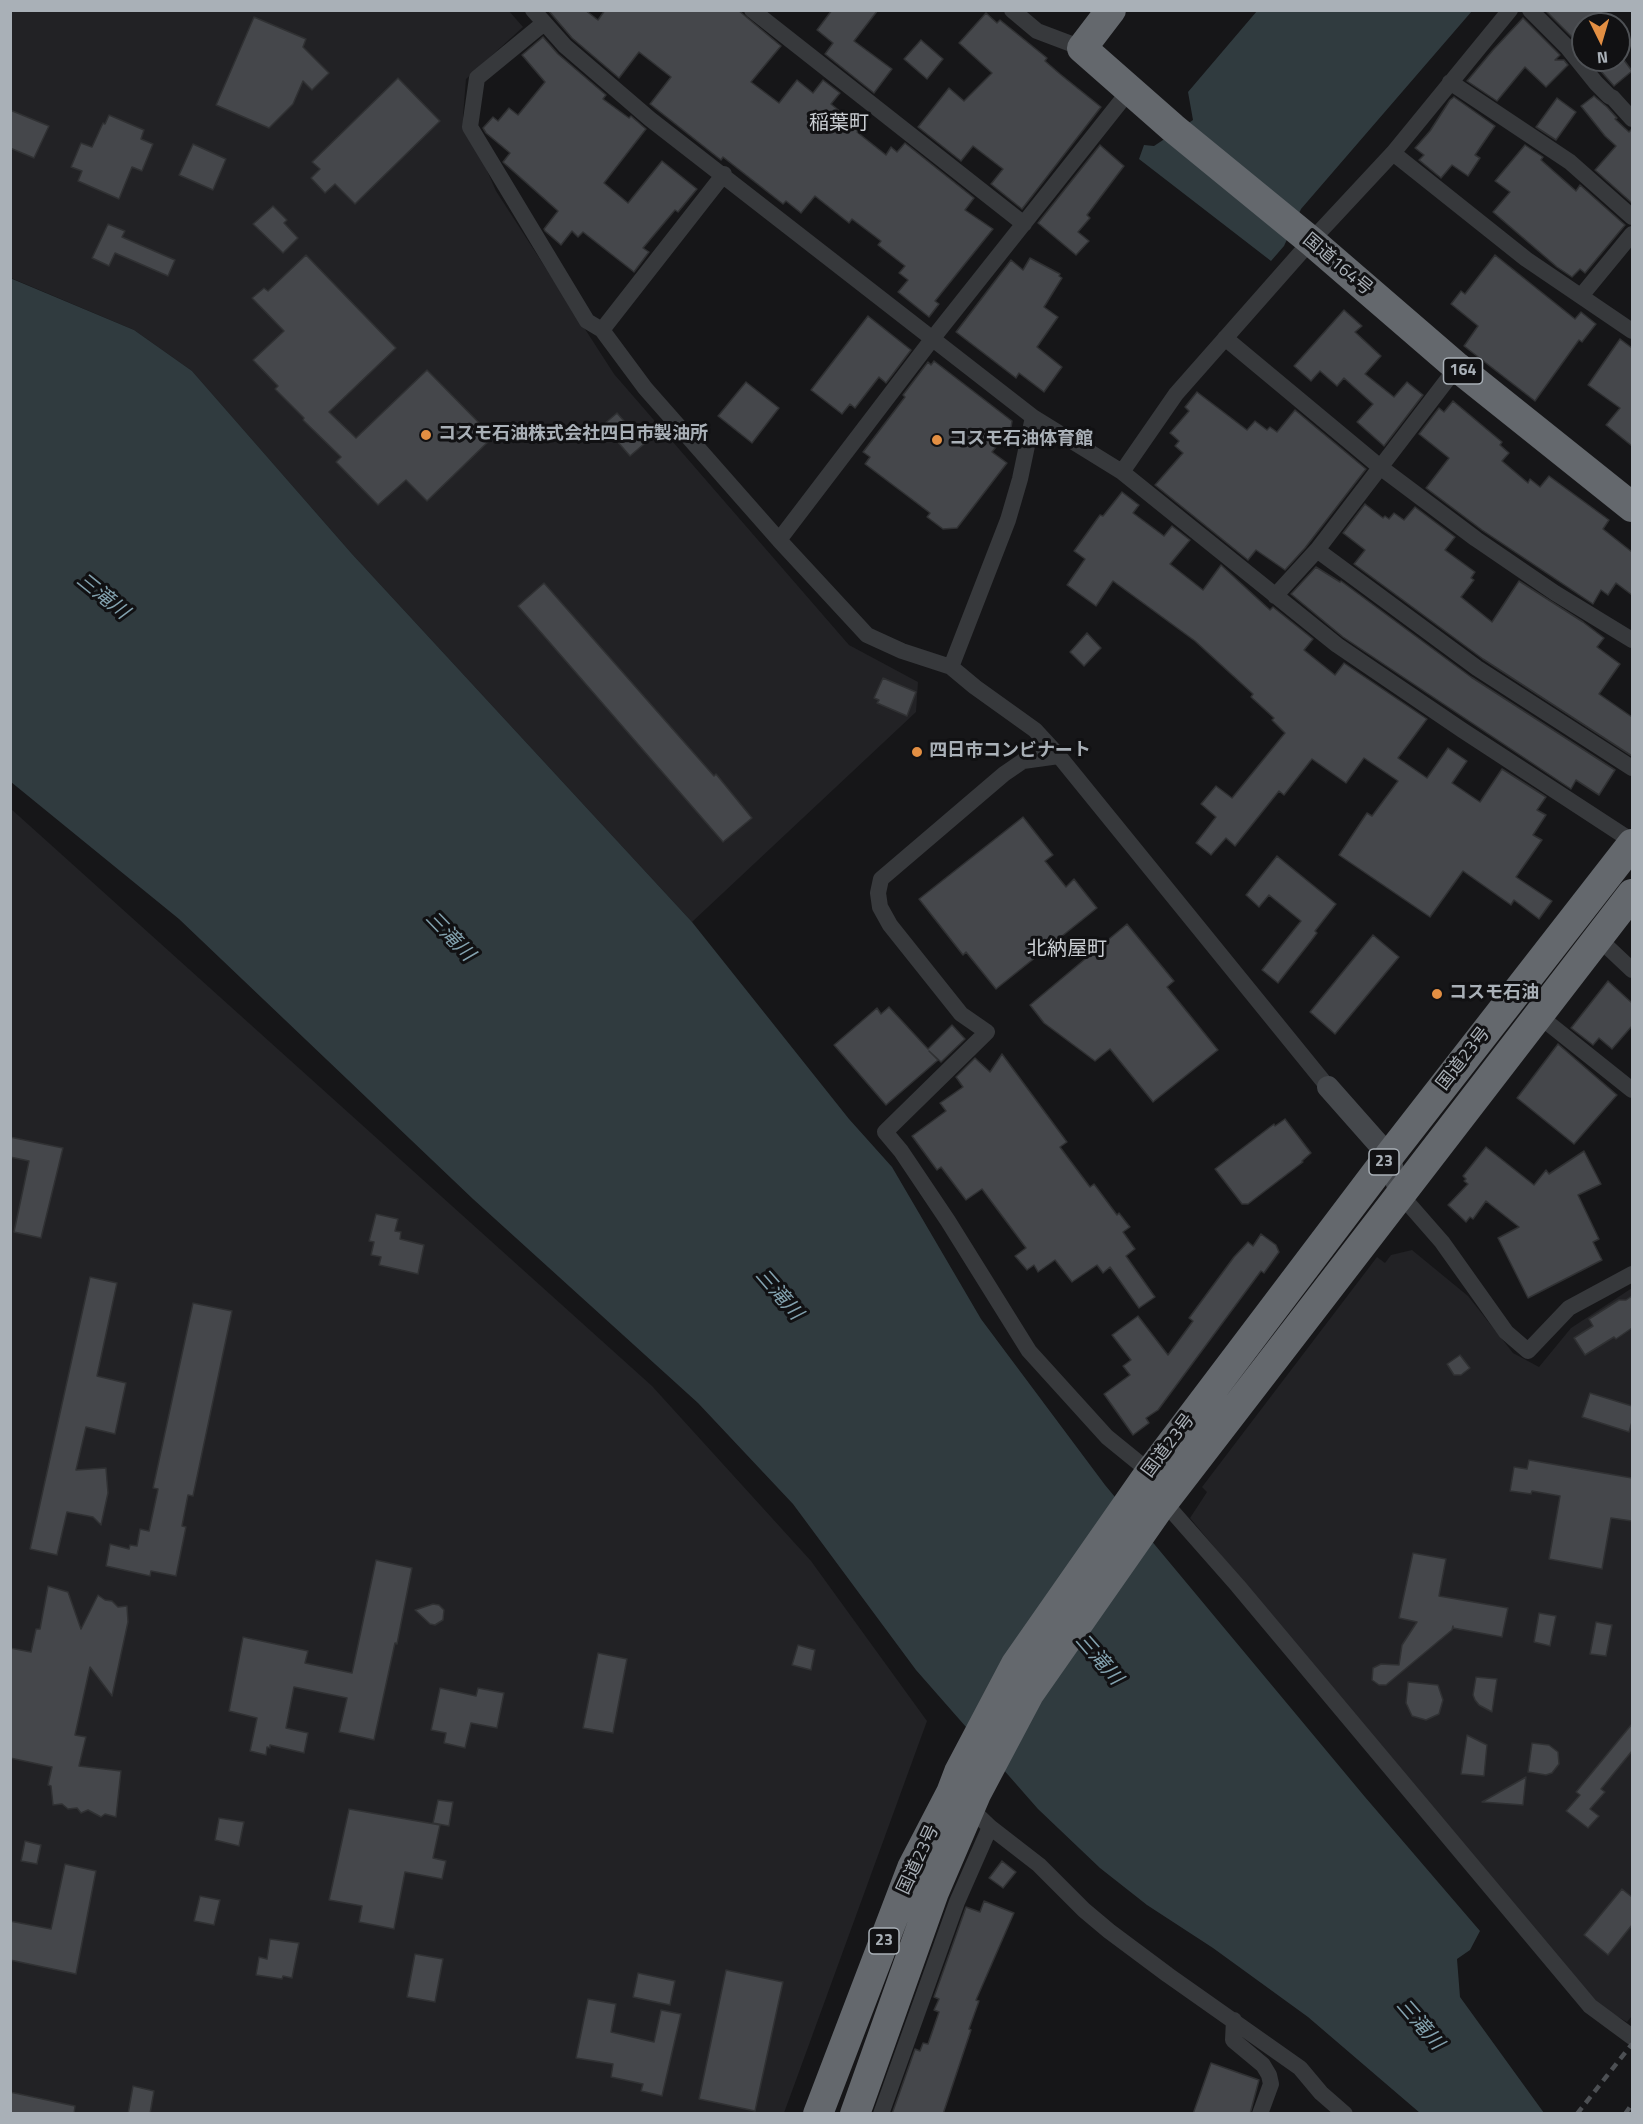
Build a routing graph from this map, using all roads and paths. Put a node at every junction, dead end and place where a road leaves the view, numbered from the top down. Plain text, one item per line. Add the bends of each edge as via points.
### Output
1 (752, 10) edge
2 (1012, 10) edge
3 (1111, 10) edge
4 (1510, 10) edge
5 (1530, 10) edge
6 (539, 17) edge
7 (1082, 48) junction
8 (1450, 82) junction
9 (1129, 92) junction
10 (1632, 119) edge
11 (1393, 153) junction
12 (724, 174) junction
13 (1632, 217) edge
14 (1024, 224) junction
15 (1632, 234) edge
16 (1304, 236) junction
17 (1581, 296) junction
18 (602, 330) junction
19 (1632, 331) edge
20 (933, 338) junction
21 (1225, 338) junction
22 (1457, 367) junction
23 (1034, 417) junction
24 (1380, 467) junction
25 (1122, 472) junction
26 (1632, 507) edge
27 (779, 540) junction
28 (1317, 550) junction
29 (1275, 596) junction
30 (1632, 640) edge
31 (951, 667) junction
32 (1059, 756) junction
33 (1632, 768) edge
34 (1632, 842) edge
35 (1632, 894) edge
36 (1598, 938) junction
37 (1632, 970) edge
38 (1538, 1015) junction
39 (1328, 1087) joint
40 (1632, 1090) edge
41 (1389, 1156) junction
42 (1400, 1194) junction
43 (1632, 1274) edge
44 (1145, 1478) junction
45 (1162, 1505) junction
46 (974, 1800) junction
47 (1234, 2020) junction
48 (1632, 2037) edge
49 (818, 2114) edge
50 (855, 2114) edge
51 (881, 2114) edge
52 (1260, 2114) edge
53 (1345, 2114) edge

1 - 14 street
2 - 7 street via 1037,31
3 - 7 highway
4 - 8 street
5 - 10 street
6 - 12 street via 594,73
6 - 18 street via 477,78 470,127 587,321
7 - 9 highway, 国道164号 / 164
8 - 11 street
8 - 13 street via 1570,162
9 - 14 street
9 - 16 highway, 国道164号 / 164
11 - 16 street
11 - 17 street via 1526,259
12 - 18 street
12 - 20 street
14 - 20 street
15 - 17 street
16 - 21 street
16 - 22 highway, 国道164号 / 164
17 - 19 street
18 - 27 street via 645,388
20 - 23 street
20 - 27 street
21 - 24 street
21 - 25 street via 1176,394
22 - 24 street
22 - 26 highway, 国道164号 / 164
23 - 25 street
23 - 31 street via 1008,520
24 - 28 street
24 - 30 street via 1476,539
25 - 29 street
27 - 31 street via 867,635
28 - 29 street
28 - 33 street via 1477,668
29 - 34 street via 1336,645
31 - 32 street via 1035,730
32 - 39 street
32 - 44 street via 1023,761 1004,774 881,879 880,907 890,925 961,1014 987,1032 885,1132 948,1221 1029,1351
34 - 41 highway, 国道23号 / 23
35 - 36 highway, 国道23号 / 23
36 - 37 street
36 - 38 highway, 国道23号 / 23
38 - 40 street
38 - 42 highway, 国道23号 / 23
39 - 41 street
41 - 42 street
41 - 44 highway, 国道23号 / 23
42 - 43 street via 1442,1242 1506,1332 1528,1351 1569,1308
42 - 45 highway, 国道23号 / 23
44 - 46 highway, 国道23号 / 23 via 1016,1664
45 - 46 highway, 国道23号 / 23 via 1029,1694
45 - 48 street via 1238,1586 1590,2006
46 - 47 street via 1108,1931
46 - 49 highway, 国道23号 / 23 via 951,1793 912,1868
46 - 50 highway, 国道23号 / 23 via 934,1892
46 - 51 street via 957,1902
47 - 52 street via 1233,2040 1269,2075
47 - 53 street via 1300,2068

